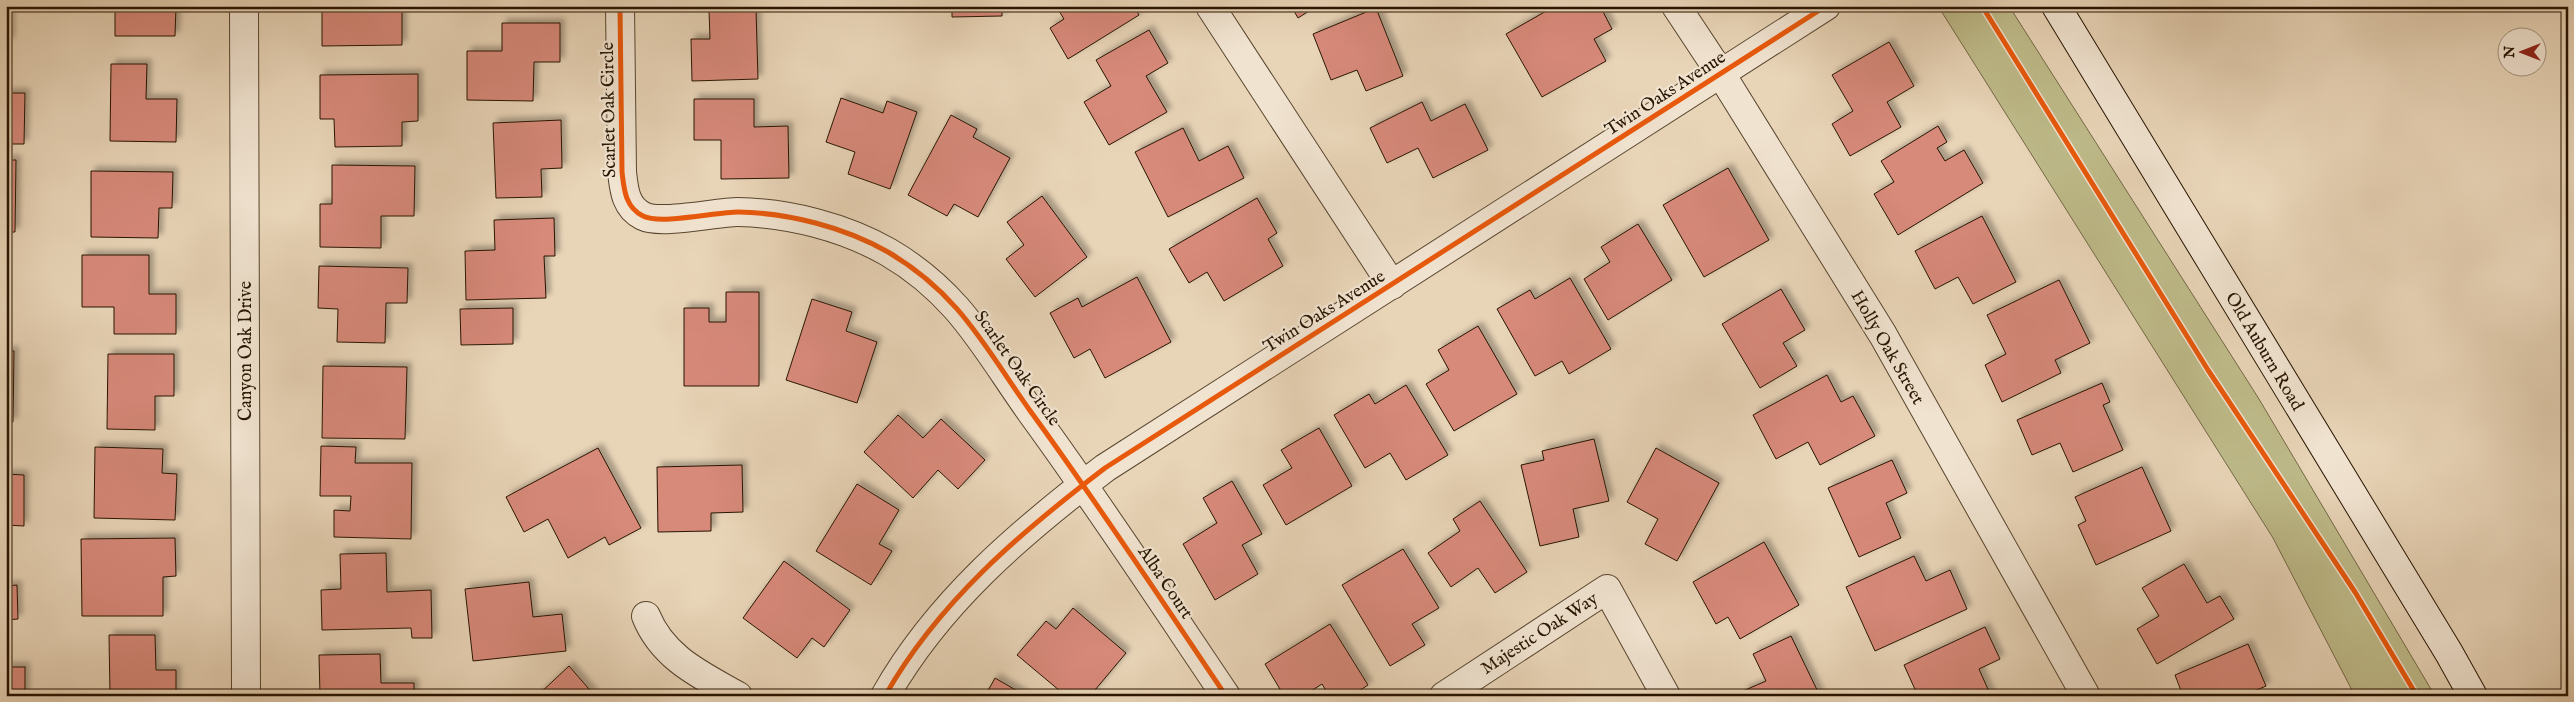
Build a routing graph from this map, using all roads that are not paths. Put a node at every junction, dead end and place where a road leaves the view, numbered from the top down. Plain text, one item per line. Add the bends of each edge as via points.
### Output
1 (244, 6) edge
2 (620, 6) edge
3 (1210, 6) edge
4 (1676, 6) edge
5 (1826, 6) edge
6 (2056, 6) edge
7 (1721, 74) junction
8 (1392, 285) junction
9 (1083, 484) junction
10 (646, 616) dead end
11 (246, 696) edge
12 (738, 696) edge
13 (885, 696) edge
14 (1226, 696) edge
15 (1444, 696) edge
16 (1666, 696) edge
17 (2086, 696) edge
18 (2473, 696) edge

1 - 11 street, Canyon Oak Drive
2 - 9 street, Scarlet Oak Circle via 625,199 643,216 662,219 737,212 789,217 839,230 887,252 949,299 967,318
3 - 8 street
4 - 7 street, Holly Oak Street
5 - 7 street, Twin Oaks Avenue
6 - 18 street, Old Auburn Road
7 - 8 street, Twin Oaks Avenue
7 - 17 street, Holly Oak Street via 1883,335
8 - 9 street, Twin Oaks Avenue via 1124,454
9 - 13 street, Twin Oaks Avenue via 984,569 915,650
9 - 14 street, Alba Court
10 - 12 street via 659,642 675,658
15 - 16 street, Majestic Oak Way via 1607,589

